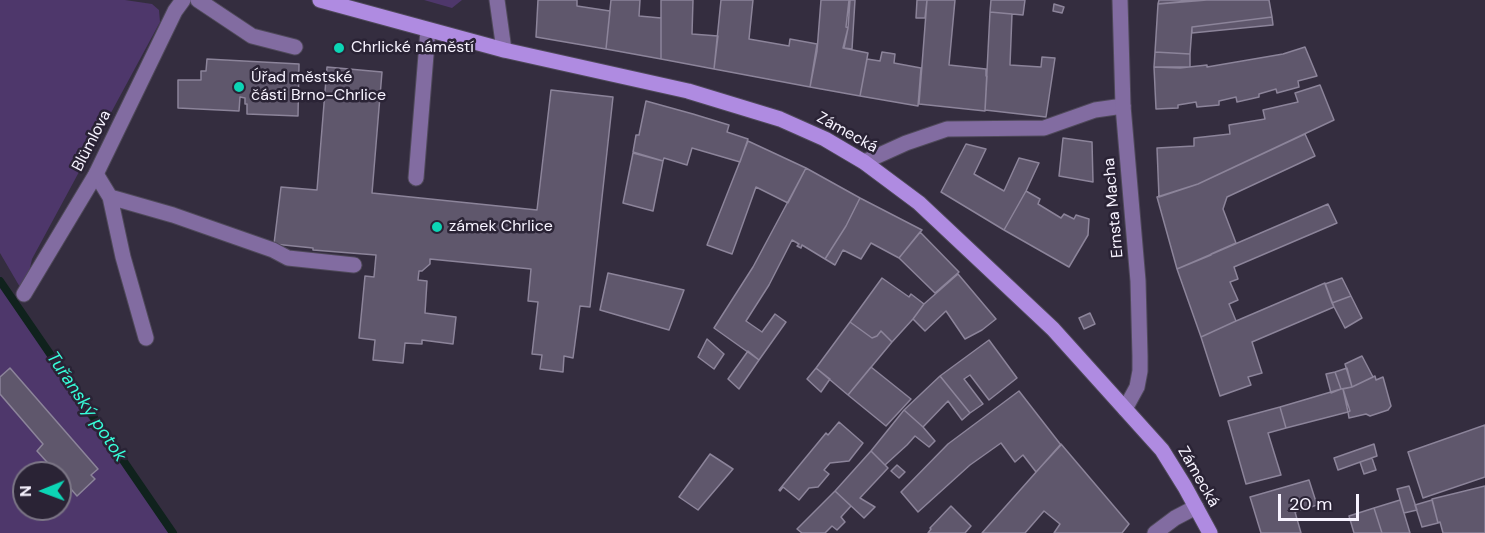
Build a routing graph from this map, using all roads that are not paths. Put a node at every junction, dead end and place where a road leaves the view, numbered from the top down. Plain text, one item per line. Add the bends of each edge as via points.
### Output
1 (183, 0) edge
2 (198, 0) edge
3 (320, 0) edge
4 (497, 0) edge
5 (1120, 0) edge
6 (428, 30) junction
7 (295, 47) dead end
8 (504, 50) junction
9 (1123, 106) junction
10 (864, 162) junction
11 (96, 174) junction
12 (416, 178) dead end
13 (110, 197) junction
14 (354, 265) dead end
15 (24, 294) dead end
16 (146, 338) dead end
17 (1125, 409) junction
18 (1196, 507) junction
19 (1155, 533) edge
20 (1210, 533) edge

1 - 11 street, Blümlova
2 - 7 street via 252,36
3 - 6 street, Zámecká
4 - 8 street
5 - 9 street, Ernsta Macha
6 - 8 street, Zámecká
6 - 12 street
8 - 10 street, Zámecká via 688,91 780,119
9 - 10 street via 1095,110 1044,128 947,129
9 - 17 street, Ernsta Macha via 1138,281 1140,356 1137,387
10 - 17 street, Zámecká via 919,202 1053,329
11 - 13 street
11 - 15 street, Blümlova
13 - 14 street via 173,215 288,258
13 - 16 street
17 - 18 street, Zámecká via 1162,450
18 - 19 street
18 - 20 street, Zámecká

